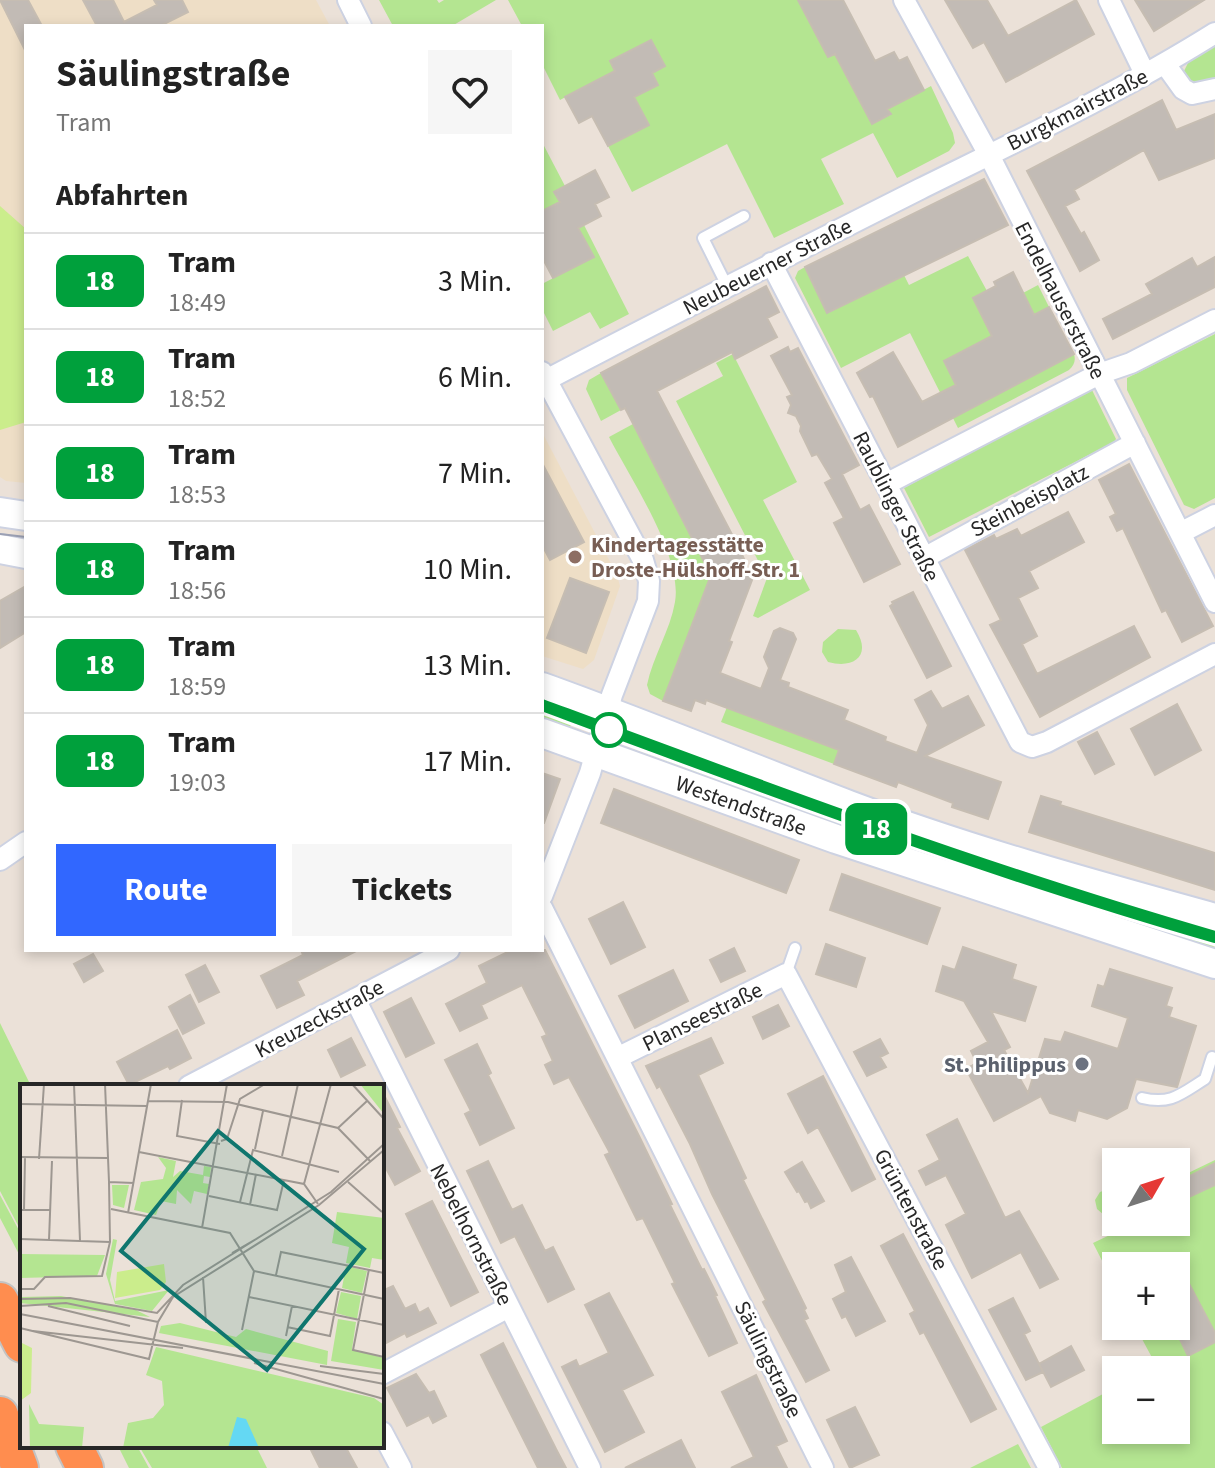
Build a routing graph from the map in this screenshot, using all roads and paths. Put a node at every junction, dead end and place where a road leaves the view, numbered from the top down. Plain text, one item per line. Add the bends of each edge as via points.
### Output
1 (348, 0) edge
2 (904, 0) edge
3 (1109, 0) edge
4 (360, 24) edge
5 (1215, 33) edge
6 (1165, 64) junction
7 (1145, 74) junction
8 (1215, 89) edge
9 (989, 155) junction
10 (744, 216) dead end
11 (771, 263) junction
12 (727, 286) junction
13 (1215, 320) edge
14 (1099, 374) junction
15 (544, 376) edge
16 (1135, 443) junction
17 (886, 484) junction
18 (0, 512) edge
19 (1215, 515) edge
20 (24, 516) edge
21 (1180, 533) junction
22 (0, 549) edge
23 (24, 554) edge
24 (924, 558) junction
25 (1215, 602) edge
26 (1215, 654) edge
27 (544, 689) edge
28 (544, 733) edge
29 (602, 733) junction
30 (24, 843) edge
31 (0, 860) edge
32 (544, 891) edge
33 (544, 912) edge
34 (1215, 918) edge
35 (795, 948) dead end
36 (445, 952) edge
37 (1215, 964) edge
38 (786, 974) junction
39 (355, 999) junction
40 (619, 1057) junction
41 (1212, 1057) dead end
42 (193, 1084) edge
43 (1142, 1098) dead end
44 (0, 1301) edge
45 (509, 1307) junction
46 (20, 1340) edge
47 (384, 1373) edge
48 (0, 1397) edge
49 (0, 1415) edge
50 (20, 1433) edge
51 (384, 1436) edge
52 (28, 1448) edge
53 (75, 1448) edge
54 (20, 1468) edge
55 (39, 1468) edge
56 (85, 1468) edge
57 (401, 1468) edge
58 (590, 1468) edge
59 (823, 1468) edge
60 (1049, 1468) edge

1 - 4 street
2 - 9 street, Endelhauserstraße
3 - 7 street
5 - 6 street, Burgkmairstraße
6 - 7 street, Burgkmairstraße
6 - 8 street, Burgkmairstraße via 1192,94
7 - 9 street, Burgkmairstraße
9 - 11 street, Neubeuerner Straße
9 - 14 street, Endelhauserstraße
10 - 12 lane via 703,238
11 - 12 street, Neubeuerner Straße
11 - 17 street, Raublinger Straße
12 - 15 street, Neubeuerner Straße
13 - 14 street
14 - 16 street, Endelhauserstraße
14 - 17 street
15 - 29 street via 643,560 649,581 648,601
16 - 21 street, Endelhauserstraße
16 - 24 street, Steinbeisplatz
17 - 24 street, Raublinger Straße
18 - 20 main road
19 - 21 street
21 - 25 street, Endelhauserstraße
22 - 23 main road
24 - 26 street, Raublinger Straße via 1026,746 1047,742
27 - 29 main road, Westendstraße
28 - 29 main road, Westendstraße
29 - 32 street
29 - 34 main road, Westendstraße
29 - 37 main road, Westendstraße via 836,839
30 - 31 street
33 - 40 street, Säulingstraße
35 - 38 lane
36 - 39 street, Kreuzeckstraße
38 - 40 street, Planseestraße
38 - 60 street, Grüntenstraße
39 - 42 street, Kreuzeckstraße
39 - 45 street, Nebelhornstraße
40 - 59 street, Säulingstraße
41 - 43 lane via 1205,1079 1178,1096 1161,1103
44 - 46 highway
45 - 47 street
45 - 58 street, Nebelhornstraße
48 - 50 highway
49 - 54 highway
51 - 57 street
52 - 55 highway
53 - 56 highway

